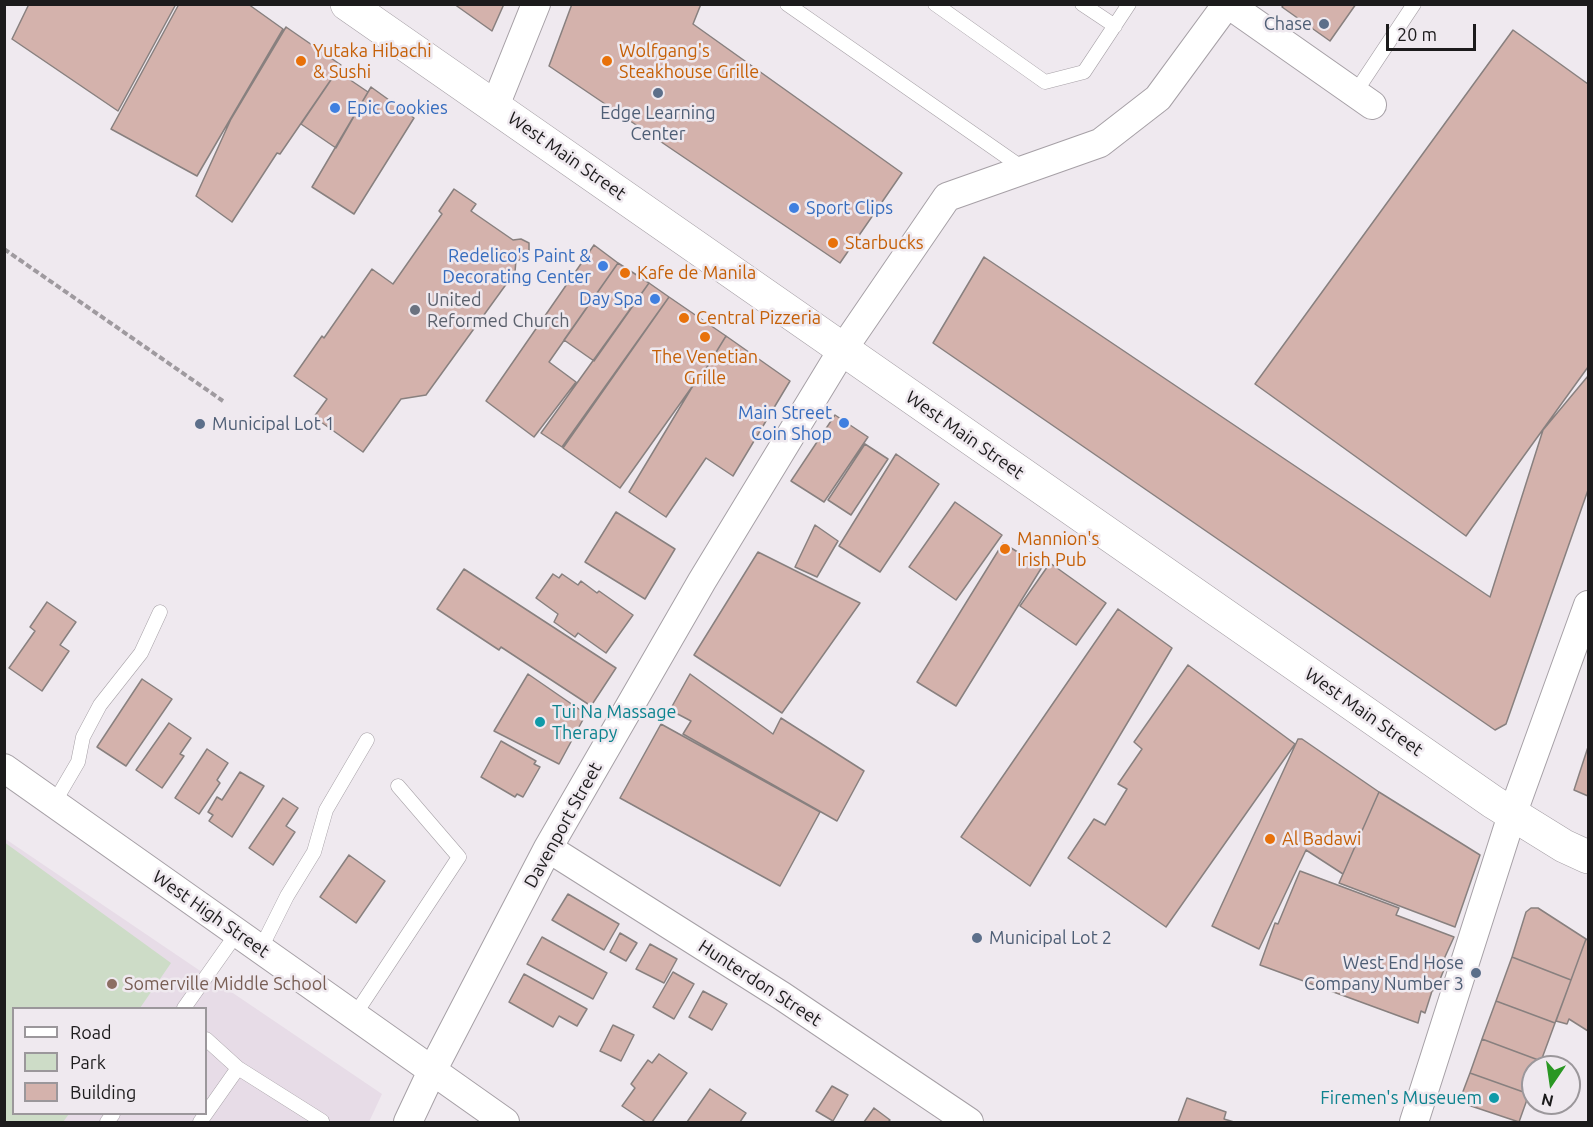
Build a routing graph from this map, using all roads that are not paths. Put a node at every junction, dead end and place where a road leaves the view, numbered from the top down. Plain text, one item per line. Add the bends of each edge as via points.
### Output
1 (347, 4) edge
2 (536, 4) edge
3 (787, 4) edge
4 (935, 4) edge
5 (1082, 4) edge
6 (1129, 4) edge
7 (1227, 4) edge
8 (1414, 4) edge
9 (1115, 26) junction
10 (1364, 99) joint
11 (495, 106) junction
12 (1025, 170) junction
13 (843, 350) junction
14 (1588, 605) edge
15 (160, 612) dead end
16 (368, 740) dead end
17 (4, 768) edge
18 (398, 786) dead end
19 (54, 803) junction
20 (1512, 815) junction
21 (548, 848) junction
22 (1588, 857) edge
23 (1588, 876) edge
24 (237, 933) junction
25 (260, 950) junction
26 (185, 1007) edge
27 (354, 1016) junction
28 (207, 1040) edge
29 (238, 1068) junction
30 (432, 1071) junction
31 (207, 1112) edge
32 (321, 1122) edge
33 (408, 1122) edge
34 (505, 1122) edge
35 (969, 1122) edge
36 (1414, 1122) edge

1 - 11 street, West Main Street
2 - 11 street
3 - 12 lane
4 - 9 lane via 1045,82 1084,72
5 - 9 lane
6 - 9 lane
7 - 10 street
7 - 12 street, Davenport Street via 1158,99 1100,143
8 - 10 lane
11 - 13 street, West Main Street
12 - 13 street, Davenport Street via 947,197
13 - 20 street, West Main Street
13 - 21 street, Davenport Street via 702,581
14 - 20 street
15 - 19 lane via 141,653 96,713 83,737 78,762
16 - 25 lane via 326,810 314,852
17 - 19 street, West High Street
18 - 27 lane via 459,857
19 - 24 street, West High Street
20 - 22 street, West Main Street
20 - 23 street
20 - 36 street
21 - 30 street, Davenport Street
21 - 35 street, Hunterdon Street via 782,996
24 - 25 street, West High Street
24 - 26 lane
25 - 27 street, West High Street
27 - 30 street, West High Street
28 - 29 lane
29 - 31 lane
29 - 32 lane
30 - 33 street, Davenport Street
30 - 34 street, West High Street

